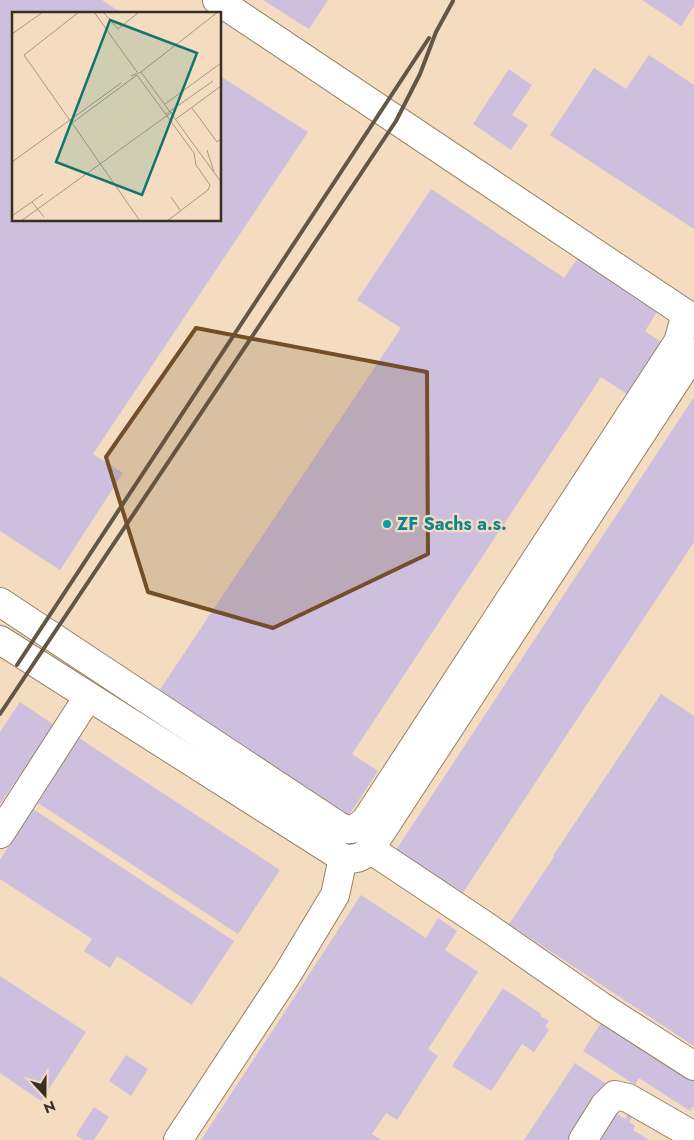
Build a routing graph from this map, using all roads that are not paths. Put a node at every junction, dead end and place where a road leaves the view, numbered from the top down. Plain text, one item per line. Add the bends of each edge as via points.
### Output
1 (217, 0) edge
2 (690, 316) edge
3 (694, 353) edge
4 (0, 602) edge
5 (9, 646) edge
6 (88, 697) junction
7 (0, 834) edge
8 (370, 849) junction
9 (344, 858) junction
10 (694, 1066) edge
11 (694, 1136) edge
12 (178, 1140) edge
13 (583, 1140) edge

1 - 2 lane
2 - 4 lane via 678,342 366,820 352,830 337,825
3 - 8 lane
5 - 6 lane
6 - 7 lane
6 - 9 lane
8 - 9 lane via 363,857
8 - 10 lane
9 - 12 lane via 335,895 288,973
11 - 13 lane via 628,1098 615,1095

